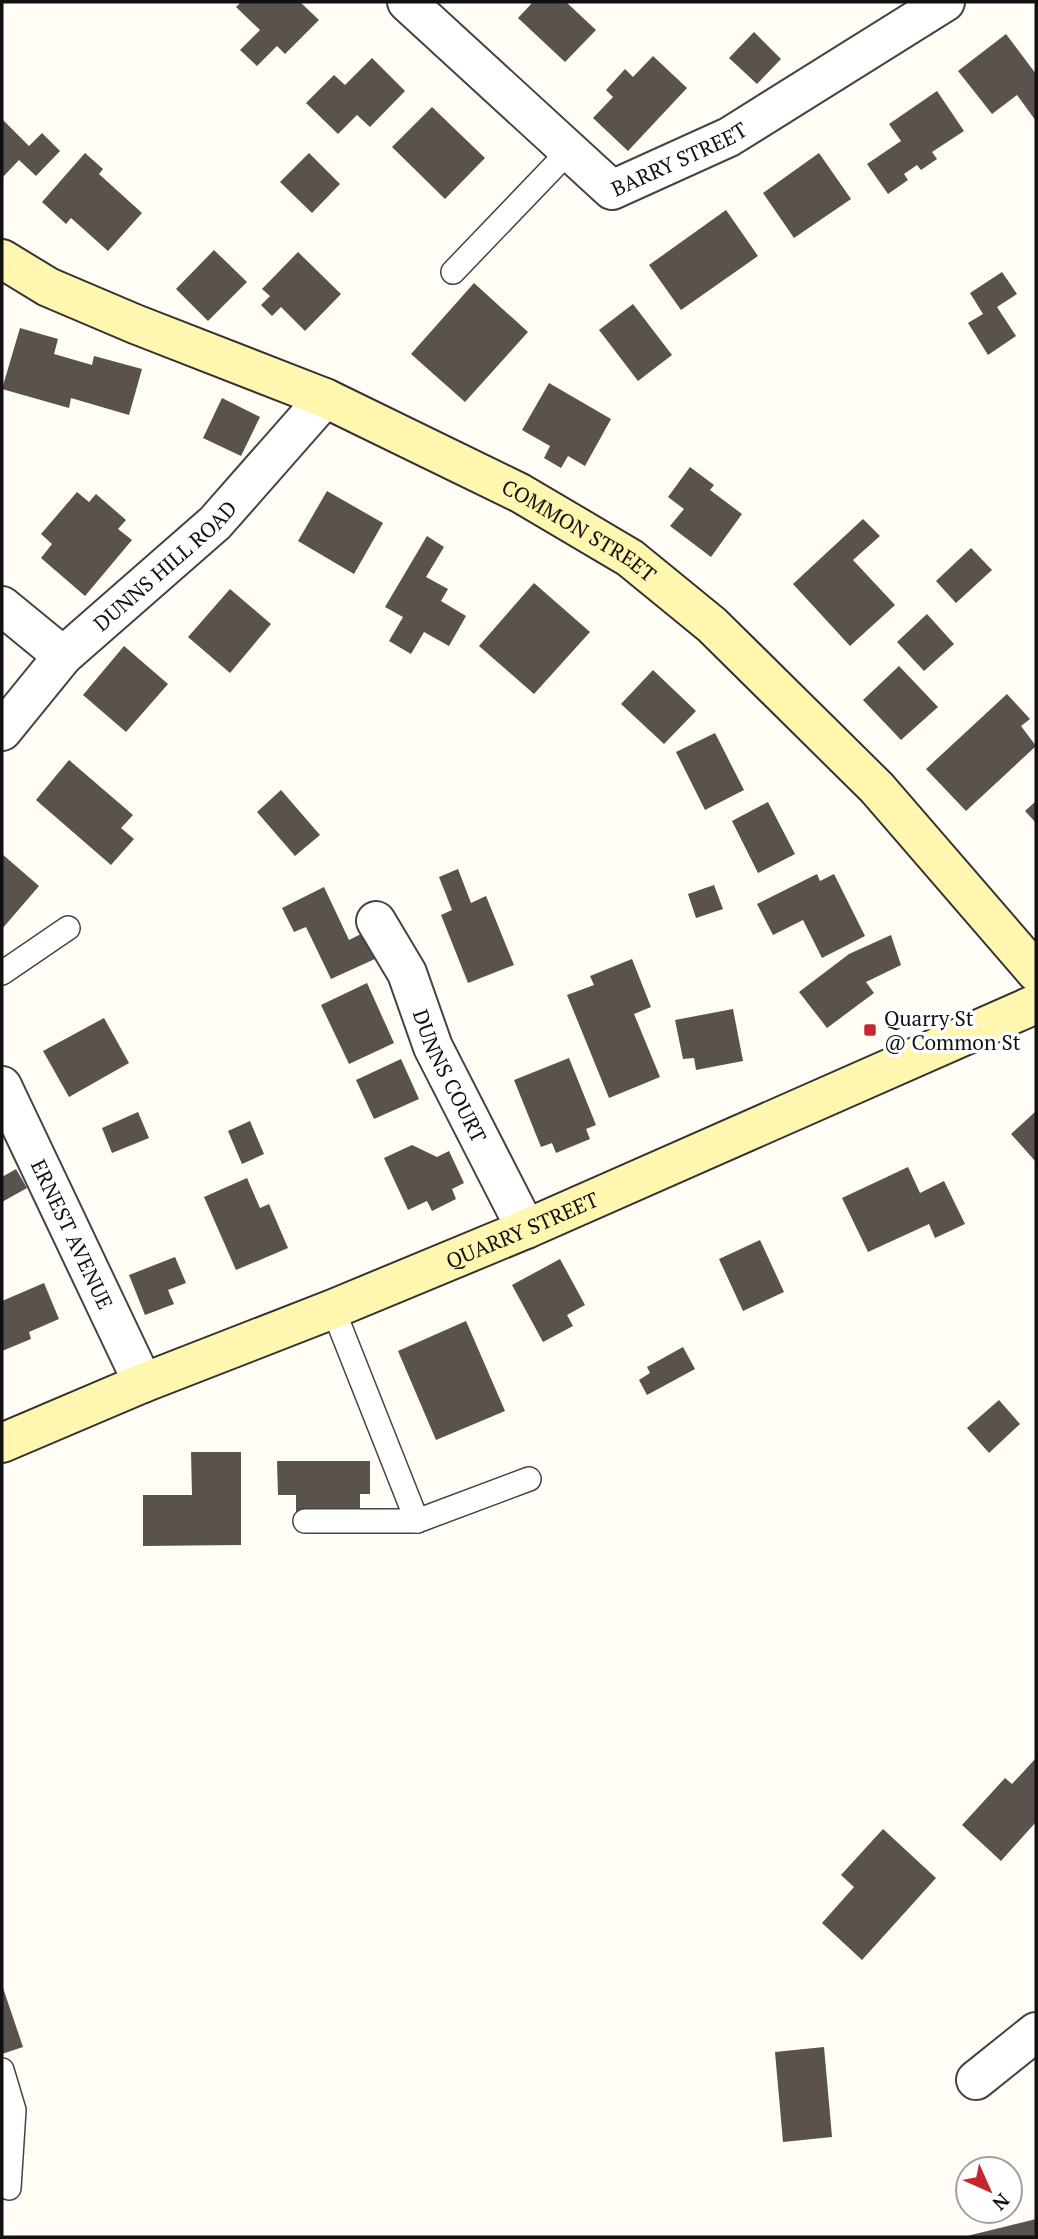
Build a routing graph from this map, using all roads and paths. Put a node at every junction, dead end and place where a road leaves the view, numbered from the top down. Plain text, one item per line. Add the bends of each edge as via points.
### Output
1 (407, 2) edge
2 (945, 2) edge
3 (569, 151) junction
4 (2, 259) edge
5 (453, 272) dead end
6 (325, 398) junction
7 (2, 606) edge
8 (63, 656) junction
9 (2, 731) edge
10 (376, 921) dead end
11 (68, 928) dead end
12 (1036, 972) edge
13 (2, 974) edge
14 (1036, 1004) edge
15 (2, 1086) edge
16 (526, 1229) junction
17 (333, 1309) junction
18 (143, 1383) junction
19 (2, 1444) edge
20 (528, 1479) dead end
21 (305, 1521) dead end
22 (417, 1521) junction
23 (1036, 2032) edge
24 (2, 2070) edge
25 (976, 2080) dead end
26 (9, 2188) dead end

1 - 3 street, BARRY STREET
2 - 3 street, BARRY STREET via 729,137 612,190
3 - 5 lane
4 - 6 street, COMMON STREET via 48,286 135,324
6 - 8 street, DUNNS HILL ROAD via 215,523
6 - 12 street, COMMON STREET via 520,493 630,558 712,625 877,788
7 - 8 street
8 - 9 street, DUNNS HILL ROAD
10 - 16 street, DUNNS COURT via 407,973 433,1047
11 - 13 lane
14 - 16 street, QUARRY STREET
15 - 18 street, ERNEST AVENUE
16 - 17 street, QUARRY STREET
17 - 18 street, QUARRY STREET
17 - 22 lane
18 - 19 street, QUARRY STREET
20 - 22 lane
21 - 22 lane
23 - 25 street
24 - 26 lane via 14,2110

